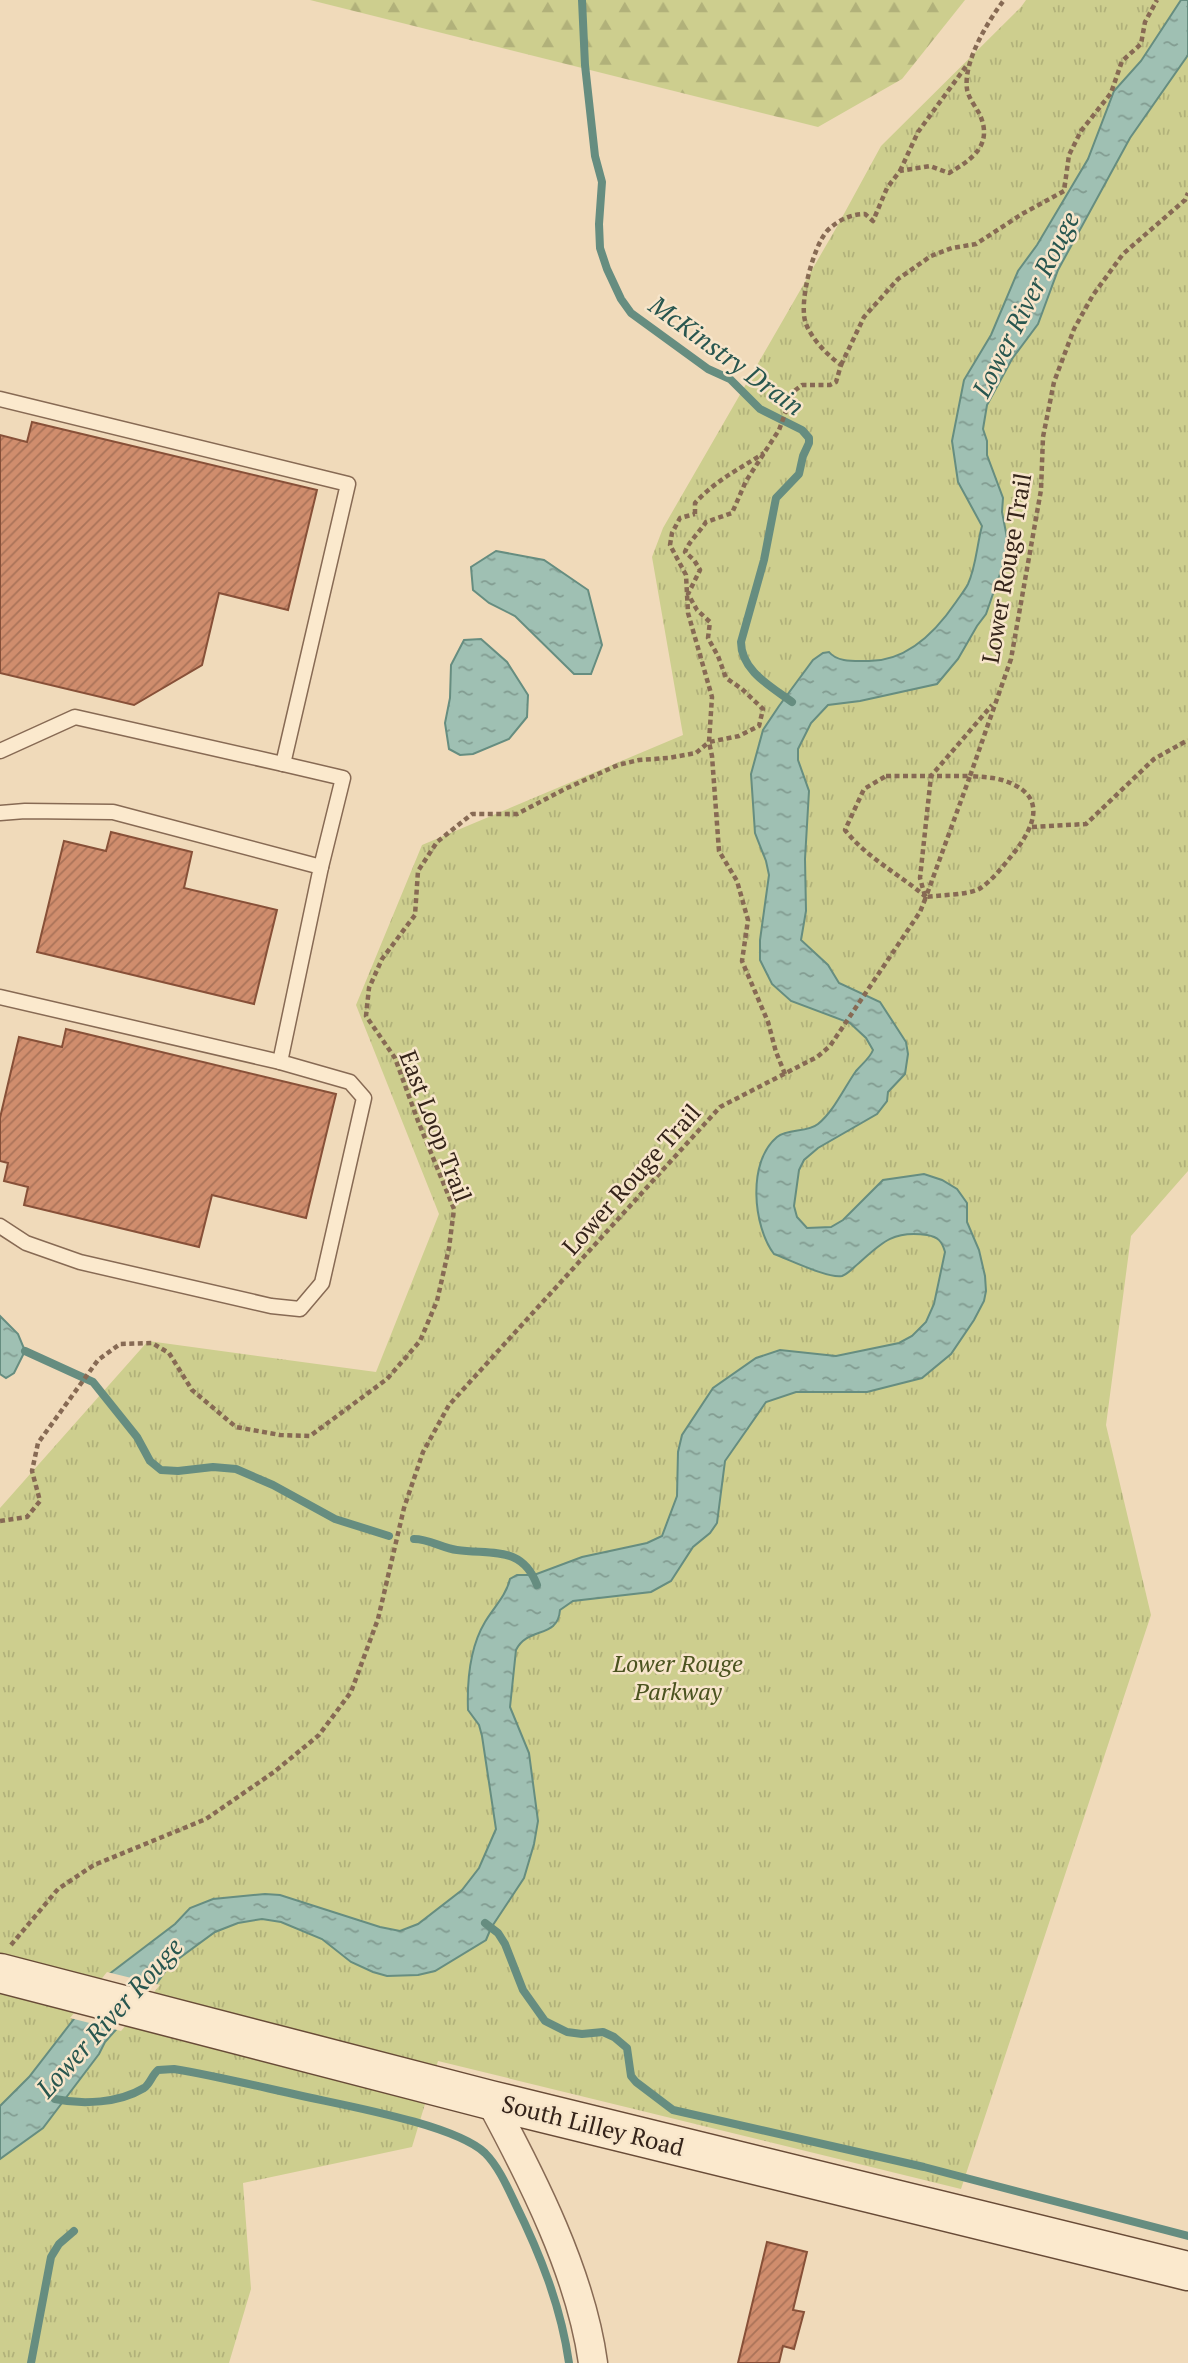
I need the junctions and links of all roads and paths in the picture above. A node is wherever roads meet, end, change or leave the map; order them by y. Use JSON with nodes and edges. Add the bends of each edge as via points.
{"nodes":[{"id":1,"x":1004,"y":0,"type":"edge"},
{"id":2,"x":1157,"y":0,"type":"edge"},
{"id":3,"x":968,"y":64,"type":"junction"},
{"id":4,"x":900,"y":171,"type":"junction"},
{"id":5,"x":1188,"y":192,"type":"edge"},
{"id":6,"x":1187,"y":201,"type":"edge"},
{"id":7,"x":841,"y":365,"type":"junction"},
{"id":8,"x":0,"y":399,"type":"edge"},
{"id":9,"x":765,"y":452,"type":"junction"},
{"id":10,"x":695,"y":514,"type":"junction"},
{"id":11,"x":706,"y":522,"type":"junction"},
{"id":12,"x":688,"y":594,"type":"junction"},
{"id":13,"x":995,"y":703,"type":"junction"},
{"id":14,"x":1188,"y":740,"type":"edge"},
{"id":15,"x":709,"y":742,"type":"junction"},
{"id":16,"x":0,"y":751,"type":"edge"},
{"id":17,"x":283,"y":764,"type":"junction"},
{"id":18,"x":931,"y":776,"type":"junction"},
{"id":19,"x":970,"y":776,"type":"junction"},
{"id":20,"x":0,"y":813,"type":"edge"},
{"id":21,"x":1032,"y":827,"type":"junction"},
{"id":22,"x":321,"y":867,"type":"junction"},
{"id":23,"x":926,"y":897,"type":"junction"},
{"id":24,"x":0,"y":997,"type":"edge"},
{"id":25,"x":280,"y":1062,"type":"junction"},
{"id":26,"x":785,"y":1074,"type":"junction"},
{"id":27,"x":0,"y":1226,"type":"edge"},
{"id":28,"x":0,"y":1521,"type":"edge"},
{"id":29,"x":3,"y":1964,"type":"edge"},
{"id":30,"x":490,"y":2100,"type":"junction"},
{"id":31,"x":1188,"y":2271,"type":"edge"},
{"id":32,"x":593,"y":2363,"type":"edge"}],
"edges":[{"from":1,"to":3,"type":"path"},
{"from":2,"to":7,"type":"path","via":[[1145,22],[1141,44],[1122,61],[1111,93],[1081,131],[1069,155],[1064,191],[976,244],[931,256],[898,279],[864,317]]},
{"from":3,"to":4,"type":"path","via":[[918,132]]},
{"from":3,"to":4,"type":"path","via":[[967,91],[981,117],[984,142],[972,160],[949,173],[930,166]]},
{"from":4,"to":7,"type":"path","via":[[873,221],[865,214],[850,214],[826,232],[803,295],[812,334]]},
{"from":5,"to":6,"type":"path","name":"Lower Rouge Trail"},
{"from":6,"to":13,"type":"path","name":"Lower Rouge Trail","via":[[1123,254],[1074,329],[1054,382],[1020,612],[1011,659]]},
{"from":7,"to":9,"type":"path","via":[[836,382],[803,385],[793,392]]},
{"from":8,"to":17,"type":"lane","via":[[348,484]]},
{"from":9,"to":10,"type":"path","via":[[709,488],[695,503]]},
{"from":9,"to":11,"type":"path","via":[[732,513]]},
{"from":10,"to":11,"type":"path"},
{"from":10,"to":12,"type":"path","via":[[680,519],[671,533],[670,545],[686,575]]},
{"from":11,"to":12,"type":"path","via":[[685,552],[700,570]]},
{"from":12,"to":15,"type":"path","via":[[688,613],[712,697]]},
{"from":12,"to":15,"type":"path","name":"East Loop Trail","via":[[710,622],[708,638],[726,678],[763,709],[759,726]]},
{"from":13,"to":18,"type":"path"},
{"from":13,"to":19,"type":"path","name":"Lower Rouge Trail"},
{"from":14,"to":21,"type":"path","via":[[1154,759],[1086,824]]},
{"from":15,"to":26,"type":"path","via":[[719,851],[737,881],[748,920],[741,961]]},
{"from":15,"to":28,"type":"path","name":"East Loop Trail","via":[[696,753],[618,765],[517,814],[472,814],[437,842],[418,871],[415,915],[378,969],[369,988],[366,1016],[395,1058],[454,1209],[437,1301],[419,1340],[387,1379],[310,1436],[280,1435],[236,1427],[192,1390],[169,1353],[152,1343],[120,1344],[98,1360],[38,1443],[32,1471],[40,1501],[27,1517]]},
{"from":16,"to":17,"type":"lane","via":[[75,717]]},
{"from":17,"to":22,"type":"lane","via":[[343,778]]},
{"from":18,"to":19,"type":"path"},
{"from":18,"to":23,"type":"path","via":[[920,878]]},
{"from":18,"to":23,"type":"path","via":[[886,776],[864,789],[845,830]]},
{"from":19,"to":21,"type":"path","via":[[1000,779],[1027,793],[1035,806]]},
{"from":19,"to":23,"type":"path","name":"Lower Rouge Trail"},
{"from":20,"to":22,"type":"lane","via":[[113,812]]},
{"from":21,"to":23,"type":"path","via":[[978,890]]},
{"from":22,"to":25,"type":"lane"},
{"from":23,"to":26,"type":"path","name":"Lower Rouge Trail","via":[[830,1046]]},
{"from":24,"to":25,"type":"lane"},
{"from":25,"to":27,"type":"lane","via":[[350,1082],[364,1098],[323,1283],[300,1309],[80,1262],[26,1244]]},
{"from":26,"to":29,"type":"path","name":"Lower Rouge Trail","via":[[720,1107],[449,1405],[423,1452],[404,1508],[378,1619],[351,1692],[319,1735],[206,1819],[94,1865],[58,1889],[11,1944]]},
{"from":29,"to":30,"type":"street","name":"South Lilley Road","via":[[65,1989]]},
{"from":30,"to":31,"type":"street","name":"South Lilley Road"},
{"from":30,"to":32,"type":"street","via":[[547,2215],[584,2319]]}]}
